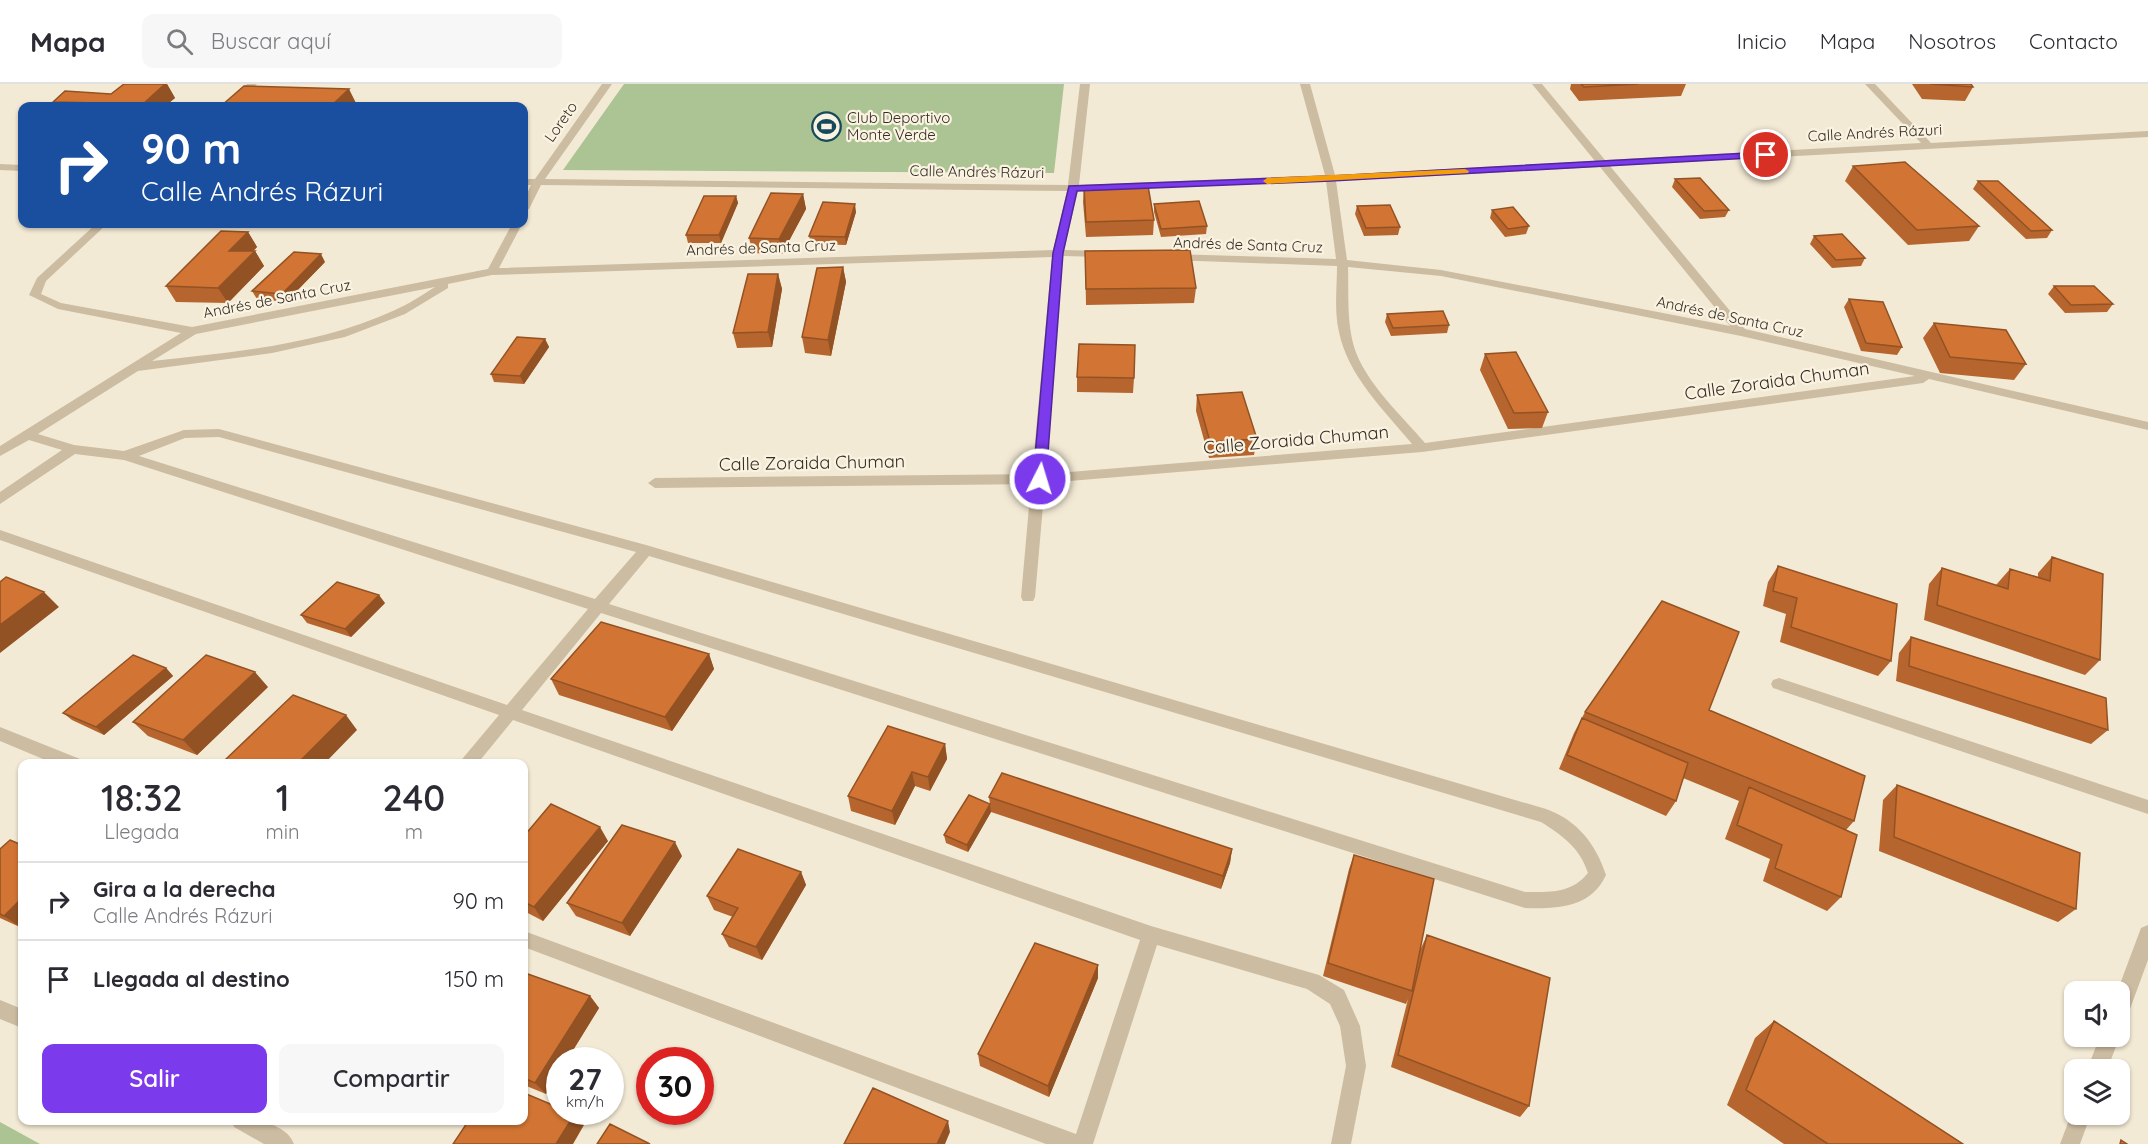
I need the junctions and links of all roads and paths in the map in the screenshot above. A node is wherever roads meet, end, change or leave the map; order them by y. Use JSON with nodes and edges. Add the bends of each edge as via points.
{"nodes":[{"id":1,"x":252,"y":84,"type":"edge"},
{"id":2,"x":607,"y":84,"type":"edge"},
{"id":3,"x":1085,"y":84,"type":"edge"},
{"id":4,"x":1305,"y":84,"type":"edge"},
{"id":5,"x":1537,"y":84,"type":"edge"},
{"id":6,"x":1870,"y":84,"type":"edge"},
{"id":7,"x":232,"y":102,"type":"edge"},
{"id":8,"x":2148,"y":134,"type":"edge"},
{"id":9,"x":1928,"y":145,"type":"junction"},
{"id":10,"x":1604,"y":164,"type":"junction"},
{"id":11,"x":0,"y":167,"type":"edge"},
{"id":12,"x":18,"y":168,"type":"edge"},
{"id":13,"x":1331,"y":178,"type":"junction"},
{"id":14,"x":528,"y":182,"type":"edge"},
{"id":15,"x":537,"y":183,"type":"junction"},
{"id":16,"x":1073,"y":188,"type":"junction"},
{"id":17,"x":528,"y":201,"type":"edge"},
{"id":18,"x":98,"y":228,"type":"edge"},
{"id":19,"x":515,"y":228,"type":"edge"},
{"id":20,"x":1058,"y":253,"type":"junction"},
{"id":21,"x":1118,"y":255,"type":"edge"},
{"id":22,"x":1165,"y":256,"type":"edge"},
{"id":23,"x":1342,"y":263,"type":"junction"},
{"id":24,"x":492,"y":273,"type":"junction"},
{"id":25,"x":454,"y":280,"type":"junction"},
{"id":26,"x":192,"y":331,"type":"junction"},
{"id":27,"x":1741,"y":333,"type":"junction"},
{"id":28,"x":131,"y":368,"type":"junction"},
{"id":29,"x":1935,"y":378,"type":"junction"},
{"id":30,"x":2148,"y":426,"type":"edge"},
{"id":31,"x":27,"y":435,"type":"junction"},
{"id":32,"x":1422,"y":448,"type":"junction"},
{"id":33,"x":73,"y":449,"type":"junction"},
{"id":34,"x":0,"y":452,"type":"edge"},
{"id":35,"x":125,"y":456,"type":"junction"},
{"id":36,"x":1040,"y":479,"type":"junction"},
{"id":37,"x":655,"y":483,"type":"dead end"},
{"id":38,"x":0,"y":499,"type":"edge"},
{"id":39,"x":0,"y":535,"type":"edge"},
{"id":40,"x":646,"y":549,"type":"junction"},
{"id":41,"x":1028,"y":597,"type":"dead end"},
{"id":42,"x":596,"y":607,"type":"junction"},
{"id":43,"x":1779,"y":684,"type":"dead end"},
{"id":44,"x":512,"y":712,"type":"junction"},
{"id":45,"x":0,"y":734,"type":"edge"},
{"id":46,"x":62,"y":759,"type":"edge"},
{"id":47,"x":470,"y":759,"type":"edge"},
{"id":48,"x":2148,"y":807,"type":"edge"},
{"id":49,"x":2148,"y":934,"type":"edge"},
{"id":50,"x":1151,"y":935,"type":"junction"},
{"id":51,"x":528,"y":940,"type":"edge"},
{"id":52,"x":2130,"y":983,"type":"edge"},
{"id":53,"x":0,"y":1009,"type":"edge"},
{"id":54,"x":18,"y":1016,"type":"edge"},
{"id":55,"x":250,"y":1125,"type":"edge"},
{"id":56,"x":2076,"y":1125,"type":"edge"},
{"id":57,"x":284,"y":1144,"type":"edge"},
{"id":58,"x":1074,"y":1144,"type":"edge"},
{"id":59,"x":1083,"y":1144,"type":"edge"},
{"id":60,"x":1341,"y":1144,"type":"edge"},
{"id":61,"x":2070,"y":1144,"type":"edge"}],
"edges":[{"from":1,"to":7,"type":"street"},
{"from":2,"to":15,"type":"street","name":"Loreto"},
{"from":3,"to":16,"type":"street"},
{"from":4,"to":13,"type":"street"},
{"from":5,"to":10,"type":"street"},
{"from":6,"to":9,"type":"street"},
{"from":8,"to":9,"type":"street","name":"Calle Andrés Rázuri"},
{"from":9,"to":10,"type":"street","name":"Calle Andrés Rázuri"},
{"from":10,"to":13,"type":"street","name":"Calle Andrés Rázuri"},
{"from":10,"to":27,"type":"street"},
{"from":11,"to":12,"type":"street"},
{"from":13,"to":16,"type":"street","name":"Calle Andrés Rázuri"},
{"from":13,"to":23,"type":"street"},
{"from":14,"to":15,"type":"street","name":"Calle Andrés Rázuri"},
{"from":15,"to":16,"type":"street","name":"Calle Andrés Rázuri"},
{"from":15,"to":17,"type":"street","name":"Loreto"},
{"from":16,"to":20,"type":"street"},
{"from":18,"to":26,"type":"street","via":[[41,280],[35,295],[58,306]]},
{"from":19,"to":24,"type":"street"},
{"from":20,"to":21,"type":"street","name":"Andrés de Santa Cruz"},
{"from":20,"to":24,"type":"street","name":"Andrés de Santa Cruz"},
{"from":20,"to":36,"type":"street"},
{"from":22,"to":23,"type":"street","name":"Andrés de Santa Cruz"},
{"from":23,"to":27,"type":"street","name":"Andrés de Santa Cruz","via":[[1441,273]]},
{"from":23,"to":32,"type":"street","via":[[1344,328],[1351,355],[1371,387]]},
{"from":24,"to":25,"type":"street","name":"Andrés de Santa Cruz"},
{"from":25,"to":26,"type":"street","name":"Andrés de Santa Cruz"},
{"from":25,"to":28,"type":"street","via":[[401,312],[356,330],[286,345]]},
{"from":26,"to":28,"type":"street"},
{"from":27,"to":29,"type":"street","name":"Andrés de Santa Cruz"},
{"from":28,"to":31,"type":"street"},
{"from":29,"to":30,"type":"street","name":"Andrés de Santa Cruz"},
{"from":29,"to":32,"type":"street","name":"Calle Zoraida Chuman"},
{"from":31,"to":33,"type":"street"},
{"from":31,"to":34,"type":"street"},
{"from":32,"to":36,"type":"street","name":"Calle Zoraida Chuman"},
{"from":33,"to":35,"type":"street"},
{"from":33,"to":38,"type":"street"},
{"from":35,"to":40,"type":"street","via":[[184,434],[219,433]]},
{"from":35,"to":42,"type":"street"},
{"from":36,"to":37,"type":"street","name":"Calle Zoraida Chuman"},
{"from":36,"to":41,"type":"street"},
{"from":39,"to":44,"type":"street"},
{"from":40,"to":42,"type":"street"},
{"from":40,"to":42,"type":"street","via":[[1546,816],[1576,834],[1592,855],[1597,875],[1587,890],[1562,900],[1526,900]]},
{"from":42,"to":44,"type":"street"},
{"from":43,"to":48,"type":"street"},
{"from":44,"to":47,"type":"street"},
{"from":44,"to":50,"type":"street"},
{"from":45,"to":46,"type":"street"},
{"from":49,"to":52,"type":"street"},
{"from":50,"to":59,"type":"street"},
{"from":50,"to":60,"type":"street","via":[[1312,981],[1337,997],[1350,1026],[1356,1066]]},
{"from":51,"to":58,"type":"street"},
{"from":53,"to":54,"type":"street"},
{"from":55,"to":57,"type":"street"},
{"from":56,"to":61,"type":"street"}]}
